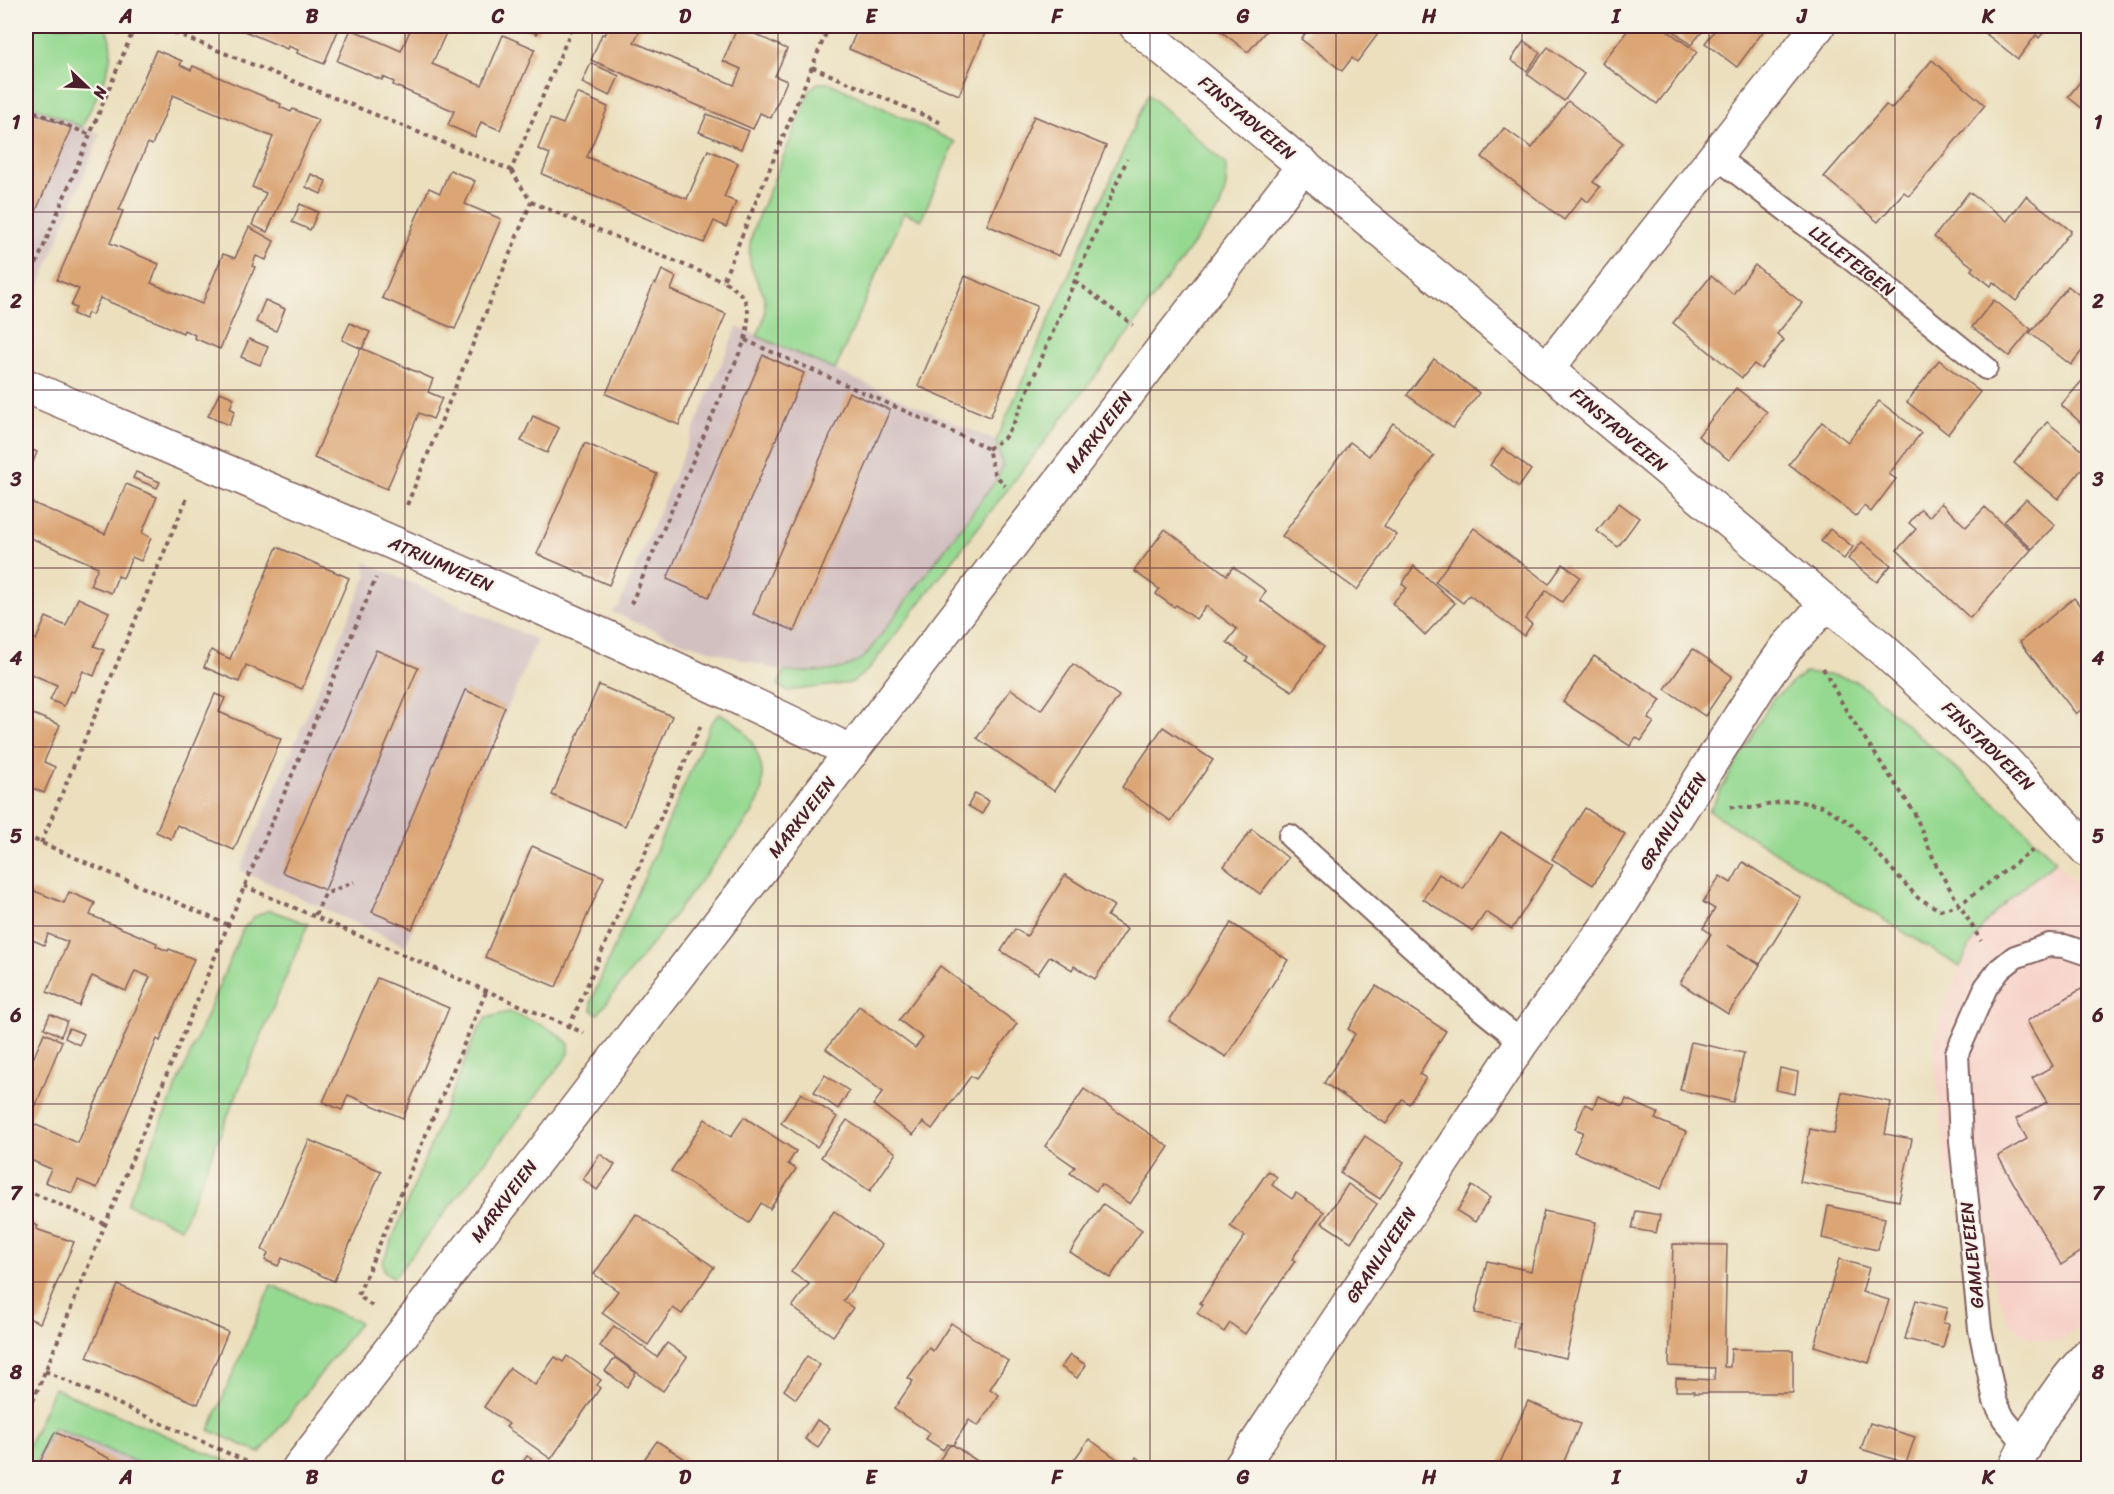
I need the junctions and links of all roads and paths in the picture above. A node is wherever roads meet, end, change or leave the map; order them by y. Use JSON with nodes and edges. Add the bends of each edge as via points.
{"nodes":[{"id":1,"x":135,"y":26,"type":"edge"},
{"id":2,"x":158,"y":26,"type":"edge"},
{"id":3,"x":573,"y":26,"type":"edge"},
{"id":4,"x":829,"y":26,"type":"edge"},
{"id":5,"x":1136,"y":26,"type":"edge"},
{"id":6,"x":1818,"y":26,"type":"edge"},
{"id":7,"x":812,"y":67,"type":"junction"},
{"id":8,"x":26,"y":108,"type":"edge"},
{"id":9,"x":944,"y":124,"type":"dead end"},
{"id":10,"x":90,"y":135,"type":"junction"},
{"id":11,"x":1716,"y":156,"type":"junction"},
{"id":12,"x":1127,"y":159,"type":"dead end"},
{"id":13,"x":1304,"y":165,"type":"junction"},
{"id":14,"x":511,"y":170,"type":"junction"},
{"id":15,"x":531,"y":202,"type":"junction"},
{"id":16,"x":723,"y":281,"type":"junction"},
{"id":17,"x":1074,"y":281,"type":"junction"},
{"id":18,"x":26,"y":289,"type":"edge"},
{"id":19,"x":1141,"y":330,"type":"dead end"},
{"id":20,"x":745,"y":340,"type":"junction"},
{"id":21,"x":1986,"y":368,"type":"dead end"},
{"id":22,"x":1547,"y":369,"type":"junction"},
{"id":23,"x":26,"y":387,"type":"edge"},
{"id":24,"x":988,"y":449,"type":"junction"},
{"id":25,"x":202,"y":461,"type":"junction"},
{"id":26,"x":1010,"y":490,"type":"dead end"},
{"id":27,"x":392,"y":542,"type":"junction"},
{"id":28,"x":1827,"y":603,"type":"junction"},
{"id":29,"x":615,"y":641,"type":"junction"},
{"id":30,"x":1823,"y":666,"type":"dead end"},
{"id":31,"x":717,"y":687,"type":"junction"},
{"id":32,"x":852,"y":752,"type":"junction"},
{"id":33,"x":1691,"y":793,"type":"junction"},
{"id":34,"x":26,"y":836,"type":"edge"},
{"id":35,"x":1290,"y":836,"type":"dead end"},
{"id":36,"x":41,"y":843,"type":"junction"},
{"id":37,"x":2037,"y":846,"type":"dead end"},
{"id":38,"x":2088,"y":850,"type":"edge"},
{"id":39,"x":354,"y":882,"type":"dead end"},
{"id":40,"x":244,"y":886,"type":"junction"},
{"id":41,"x":1959,"y":905,"type":"junction"},
{"id":42,"x":315,"y":915,"type":"junction"},
{"id":43,"x":228,"y":925,"type":"junction"},
{"id":44,"x":2088,"y":954,"type":"edge"},
{"id":45,"x":2000,"y":969,"type":"junction"},
{"id":46,"x":486,"y":992,"type":"junction"},
{"id":47,"x":570,"y":1027,"type":"junction"},
{"id":48,"x":1522,"y":1042,"type":"junction"},
{"id":49,"x":615,"y":1057,"type":"junction"},
{"id":50,"x":26,"y":1190,"type":"edge"},
{"id":51,"x":107,"y":1225,"type":"junction"},
{"id":52,"x":405,"y":1331,"type":"junction"},
{"id":53,"x":2088,"y":1355,"type":"edge"},
{"id":54,"x":45,"y":1371,"type":"junction"},
{"id":55,"x":26,"y":1418,"type":"edge"},
{"id":56,"x":2020,"y":1456,"type":"edge"},
{"id":57,"x":262,"y":1468,"type":"edge"},
{"id":58,"x":299,"y":1468,"type":"edge"},
{"id":59,"x":1240,"y":1468,"type":"edge"}],
"edges":[{"from":1,"to":10,"type":"path"},
{"from":2,"to":14,"type":"path"},
{"from":3,"to":14,"type":"path"},
{"from":4,"to":7,"type":"path"},
{"from":5,"to":13,"type":"street","name":"FINSTADVEIEN"},
{"from":6,"to":11,"type":"street"},
{"from":7,"to":9,"type":"path"},
{"from":7,"to":16,"type":"path"},
{"from":8,"to":10,"type":"path"},
{"from":10,"to":18,"type":"path"},
{"from":11,"to":21,"type":"lane","name":"LILLETEIGEN"},
{"from":11,"to":22,"type":"street"},
{"from":12,"to":17,"type":"path"},
{"from":13,"to":22,"type":"street","name":"FINSTADVEIEN"},
{"from":13,"to":32,"type":"street","name":"MARKVEIEN"},
{"from":14,"to":15,"type":"path"},
{"from":15,"to":16,"type":"path"},
{"from":15,"to":27,"type":"path"},
{"from":16,"to":20,"type":"path","via":[[737,289],[747,303],[750,319]]},
{"from":17,"to":19,"type":"path"},
{"from":17,"to":24,"type":"path","via":[[1013,424],[1004,438]]},
{"from":20,"to":24,"type":"path"},
{"from":20,"to":29,"type":"path"},
{"from":22,"to":28,"type":"street","name":"FINSTADVEIEN"},
{"from":23,"to":25,"type":"street","name":"ATRIUMVEIEN"},
{"from":24,"to":26,"type":"path","via":[[994,472]]},
{"from":25,"to":27,"type":"street","name":"ATRIUMVEIEN"},
{"from":25,"to":36,"type":"path"},
{"from":27,"to":29,"type":"street","name":"ATRIUMVEIEN"},
{"from":27,"to":40,"type":"path"},
{"from":28,"to":33,"type":"street","name":"GRANLIVEIEN","via":[[1777,661]]},
{"from":28,"to":38,"type":"street","name":"FINSTADVEIEN","via":[[1957,714]]},
{"from":29,"to":31,"type":"street","name":"ATRIUMVEIEN"},
{"from":30,"to":41,"type":"path","via":[[1847,712],[1914,812],[1937,867]]},
{"from":31,"to":32,"type":"street","name":"ATRIUMVEIEN"},
{"from":31,"to":47,"type":"path"},
{"from":32,"to":49,"type":"street","name":"MARKVEIEN"},
{"from":33,"to":41,"type":"path","via":[[1729,807],[1753,808],[1791,800],[1822,806],[1849,822],[1918,898],[1940,910]]},
{"from":33,"to":48,"type":"street","name":"GRANLIVEIEN","via":[[1607,926]]},
{"from":34,"to":36,"type":"path"},
{"from":35,"to":48,"type":"lane"},
{"from":36,"to":43,"type":"path"},
{"from":37,"to":41,"type":"path"},
{"from":39,"to":42,"type":"path","via":[[326,894]]},
{"from":40,"to":42,"type":"path"},
{"from":40,"to":43,"type":"path"},
{"from":41,"to":45,"type":"path"},
{"from":42,"to":46,"type":"path"},
{"from":43,"to":51,"type":"path"},
{"from":44,"to":45,"type":"lane","via":[[2049,945],[2015,957]]},
{"from":45,"to":56,"type":"lane","name":"GAMLEVEIEN","via":[[1986,987],[1957,1053],[1960,1141],[1980,1329],[1995,1401]]},
{"from":46,"to":47,"type":"path"},
{"from":46,"to":52,"type":"path","via":[[358,1295]]},
{"from":47,"to":49,"type":"path","via":[[590,1036]]},
{"from":48,"to":59,"type":"street","name":"GRANLIVEIEN"},
{"from":49,"to":52,"type":"street","name":"MARKVEIEN"},
{"from":50,"to":51,"type":"path"},
{"from":51,"to":54,"type":"path"},
{"from":52,"to":58,"type":"street","name":"MARKVEIEN"},
{"from":53,"to":56,"type":"street","name":"GAMLEVEIEN","via":[[2052,1400]]},
{"from":54,"to":55,"type":"path"},
{"from":54,"to":57,"type":"path"}]}
